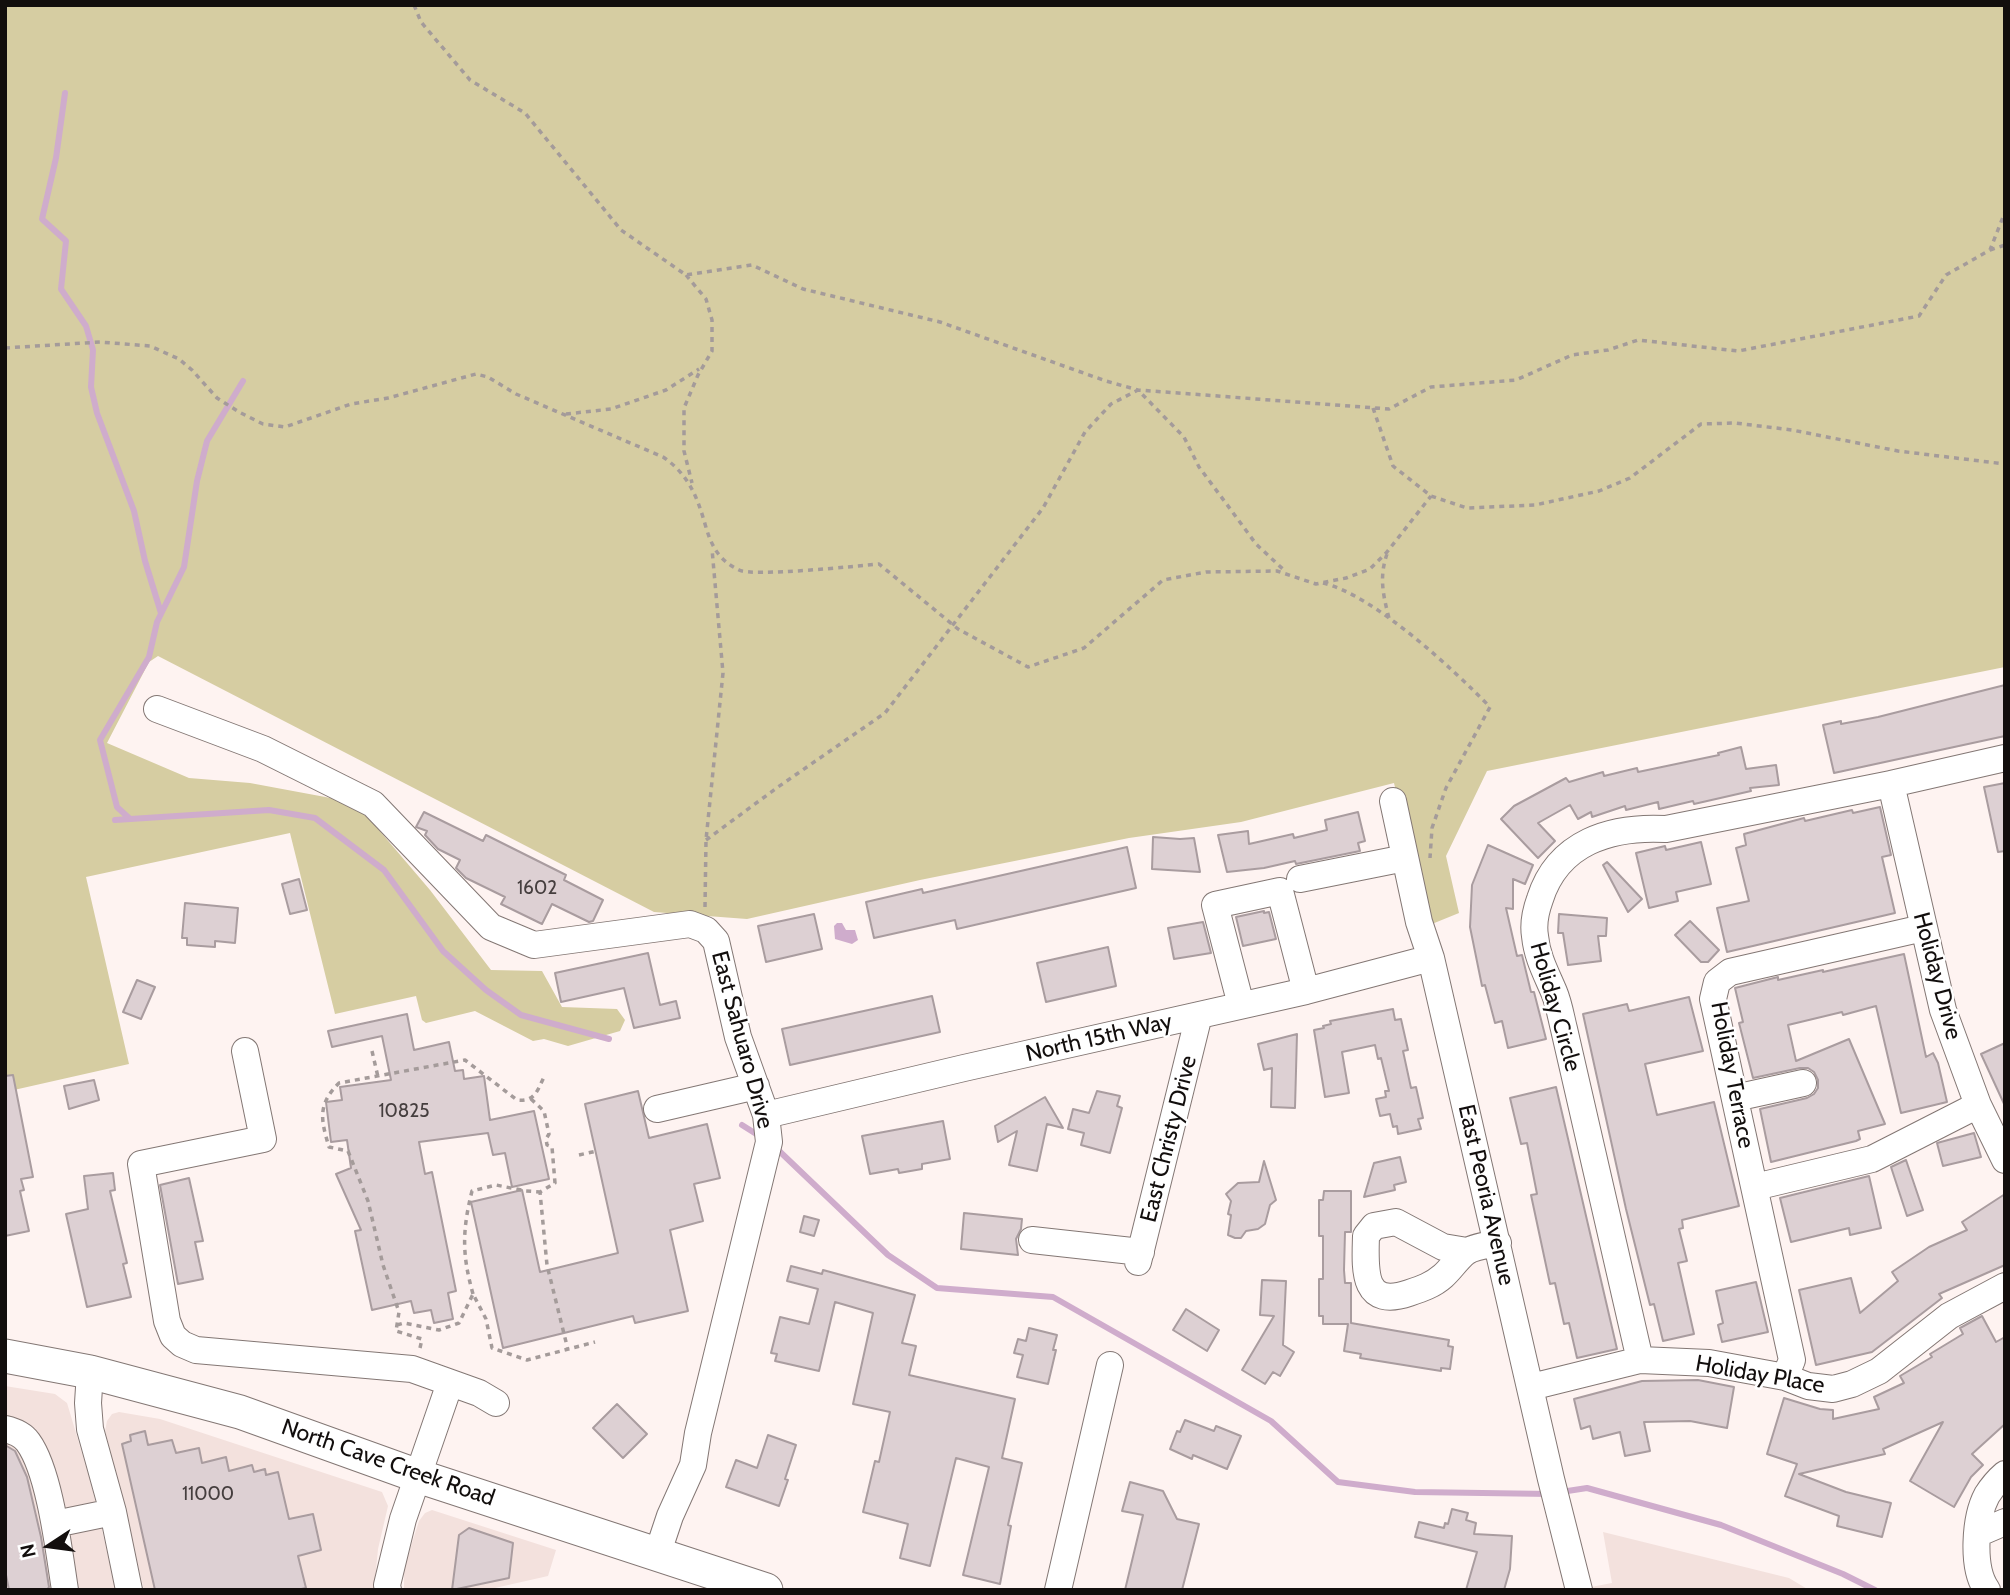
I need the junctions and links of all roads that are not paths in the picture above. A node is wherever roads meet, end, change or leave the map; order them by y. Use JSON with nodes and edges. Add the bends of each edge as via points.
{"nodes":[{"id":1,"x":157,"y":709,"type":"dead end"},
{"id":2,"x":2005,"y":758,"type":"edge"},
{"id":3,"x":1891,"y":784,"type":"junction"},
{"id":4,"x":1393,"y":801,"type":"dead end"},
{"id":5,"x":1405,"y":858,"type":"junction"},
{"id":6,"x":1300,"y":880,"type":"dead end"},
{"id":7,"x":1923,"y":928,"type":"junction"},
{"id":8,"x":1431,"y":958,"type":"junction"},
{"id":9,"x":1306,"y":991,"type":"junction"},
{"id":10,"x":1241,"y":1005,"type":"junction"},
{"id":11,"x":1199,"y":1015,"type":"junction"},
{"id":12,"x":245,"y":1051,"type":"dead end"},
{"id":13,"x":1803,"y":1083,"type":"dead end"},
{"id":14,"x":756,"y":1086,"type":"junction"},
{"id":15,"x":1735,"y":1098,"type":"junction"},
{"id":16,"x":1978,"y":1105,"type":"junction"},
{"id":17,"x":657,"y":1110,"type":"dead end"},
{"id":18,"x":766,"y":1115,"type":"junction"},
{"id":19,"x":2005,"y":1160,"type":"edge"},
{"id":20,"x":1755,"y":1187,"type":"junction"},
{"id":21,"x":1032,"y":1240,"type":"dead end"},
{"id":22,"x":1497,"y":1243,"type":"junction"},
{"id":23,"x":1467,"y":1251,"type":"dead end"},
{"id":24,"x":2005,"y":1286,"type":"edge"},
{"id":25,"x":5,"y":1356,"type":"edge"},
{"id":26,"x":1640,"y":1360,"type":"junction"},
{"id":27,"x":1110,"y":1366,"type":"dead end"},
{"id":28,"x":90,"y":1372,"type":"junction"},
{"id":29,"x":1785,"y":1377,"type":"junction"},
{"id":30,"x":450,"y":1383,"type":"junction"},
{"id":31,"x":1531,"y":1387,"type":"junction"},
{"id":32,"x":496,"y":1403,"type":"dead end"},
{"id":33,"x":5,"y":1429,"type":"edge"},
{"id":34,"x":2005,"y":1474,"type":"edge"},
{"id":35,"x":418,"y":1476,"type":"junction"},
{"id":36,"x":113,"y":1512,"type":"junction"},
{"id":37,"x":2005,"y":1522,"type":"edge"},
{"id":38,"x":55,"y":1524,"type":"junction"},
{"id":39,"x":1977,"y":1534,"type":"junction"},
{"id":40,"x":657,"y":1555,"type":"junction"},
{"id":41,"x":65,"y":1590,"type":"edge"},
{"id":42,"x":129,"y":1590,"type":"edge"},
{"id":43,"x":388,"y":1590,"type":"edge"},
{"id":44,"x":766,"y":1590,"type":"edge"},
{"id":45,"x":1058,"y":1590,"type":"edge"},
{"id":46,"x":1579,"y":1590,"type":"edge"},
{"id":47,"x":1987,"y":1590,"type":"edge"}],
"edges":[{"from":1,"to":14,"type":"street","name":"East Sahuaro Drive","via":[[263,749],[373,804],[491,927],[534,945],[690,924],[706,930],[716,941],[738,1037]]},
{"from":2,"to":3,"type":"street","name":"Holiday Circle"},
{"from":3,"to":7,"type":"street","name":"Holiday Drive"},
{"from":3,"to":26,"type":"street","name":"Holiday Circle","via":[[1666,829],[1607,834],[1571,852],[1545,884],[1534,933],[1539,961],[1564,1029]]},
{"from":4,"to":5,"type":"street","name":"East Peoria Avenue"},
{"from":5,"to":6,"type":"street"},
{"from":5,"to":8,"type":"street","name":"East Peoria Avenue"},
{"from":7,"to":15,"type":"street","name":"Holiday Terrace","via":[[1730,972],[1717,982],[1713,999]]},
{"from":7,"to":16,"type":"street","name":"Holiday Drive","via":[[1943,1010]]},
{"from":8,"to":9,"type":"street","name":"North 15th Way"},
{"from":8,"to":22,"type":"street","name":"East Peoria Avenue"},
{"from":9,"to":10,"type":"street","name":"North 15th Way"},
{"from":9,"to":10,"type":"street","via":[[1280,891],[1215,905]]},
{"from":10,"to":11,"type":"street","name":"North 15th Way"},
{"from":11,"to":18,"type":"street","name":"North 15th Way"},
{"from":11,"to":21,"type":"street","name":"East Christy Drive","via":[[1140,1257]]},
{"from":12,"to":30,"type":"street","via":[[263,1139],[141,1164],[173,1336],[196,1350],[412,1369]]},
{"from":13,"to":15,"type":"street"},
{"from":14,"to":17,"type":"street"},
{"from":14,"to":18,"type":"street","name":"East Sahuaro Drive"},
{"from":15,"to":20,"type":"street","name":"Holiday Terrace"},
{"from":16,"to":19,"type":"street","name":"Holiday Drive"},
{"from":16,"to":20,"type":"street","via":[[1872,1159]]},
{"from":18,"to":40,"type":"street","name":"East Sahuaro Drive","via":[[769,1142],[693,1465]]},
{"from":20,"to":29,"type":"street","name":"Holiday Terrace","via":[[1792,1360]]},
{"from":22,"to":23,"type":"street"},
{"from":22,"to":31,"type":"street","name":"East Peoria Avenue"},
{"from":24,"to":29,"type":"street","name":"Holiday Place","via":[[1949,1316],[1879,1371],[1852,1384],[1833,1389]]},
{"from":25,"to":28,"type":"main road","name":"North Cave Creek Road"},
{"from":26,"to":29,"type":"street","name":"Holiday Place","via":[[1709,1363]]},
{"from":26,"to":31,"type":"street","name":"Holiday Place"},
{"from":27,"to":45,"type":"street"},
{"from":28,"to":35,"type":"main road","name":"North Cave Creek Road","via":[[240,1412]]},
{"from":28,"to":36,"type":"street","via":[[90,1429]]},
{"from":30,"to":32,"type":"street"},
{"from":30,"to":35,"type":"street"},
{"from":31,"to":46,"type":"street","name":"East Peoria Avenue"},
{"from":33,"to":38,"type":"street","via":[[27,1440],[36,1455]]},
{"from":34,"to":39,"type":"street","via":[[1988,1494]]},
{"from":35,"to":40,"type":"main road","name":"North Cave Creek Road"},
{"from":35,"to":43,"type":"street","via":[[403,1519]]},
{"from":36,"to":38,"type":"street"},
{"from":36,"to":42,"type":"street"},
{"from":37,"to":39,"type":"street"},
{"from":38,"to":41,"type":"street"},
{"from":39,"to":47,"type":"street","via":[[1980,1580]]},
{"from":40,"to":44,"type":"main road","name":"North Cave Creek Road"}]}
